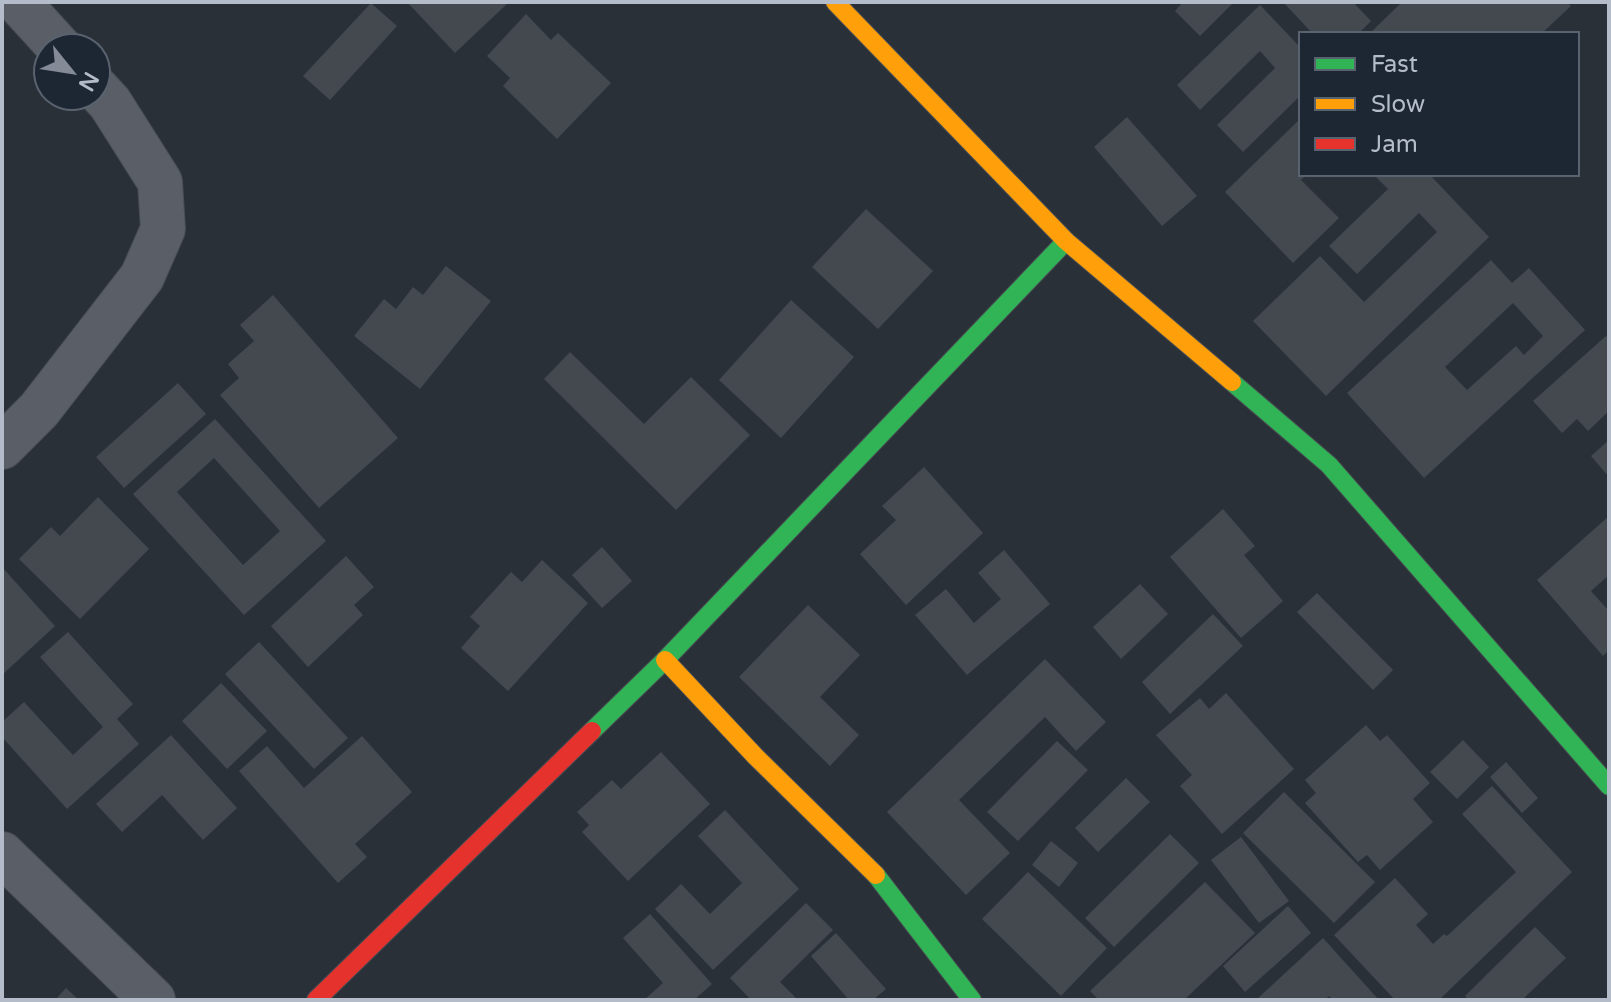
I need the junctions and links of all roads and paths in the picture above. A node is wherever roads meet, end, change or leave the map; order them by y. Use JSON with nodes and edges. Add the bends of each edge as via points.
{"nodes":[{"id":1,"x":18,"y":2,"type":"edge"},
{"id":2,"x":835,"y":2,"type":"edge"},
{"id":3,"x":45,"y":32,"type":"edge"},
{"id":4,"x":112,"y":106,"type":"edge"},
{"id":5,"x":1066,"y":241,"type":"junction"},
{"id":6,"x":2,"y":447,"type":"edge"},
{"id":7,"x":665,"y":660,"type":"junction"},
{"id":8,"x":1609,"y":786,"type":"edge"},
{"id":9,"x":2,"y":854,"type":"edge"},
{"id":10,"x":153,"y":1000,"type":"edge"},
{"id":11,"x":316,"y":1000,"type":"edge"},
{"id":12,"x":972,"y":1000,"type":"edge"}],
"edges":[{"from":1,"to":3,"type":"street"},
{"from":2,"to":5,"type":"street"},
{"from":4,"to":6,"type":"street","via":[[160,182],[163,229],[142,277],[39,410]]},
{"from":5,"to":7,"type":"street"},
{"from":5,"to":8,"type":"street","via":[[1329,465]]},
{"from":7,"to":11,"type":"street"},
{"from":7,"to":12,"type":"street","via":[[868,865]]},
{"from":9,"to":10,"type":"street"}]}
